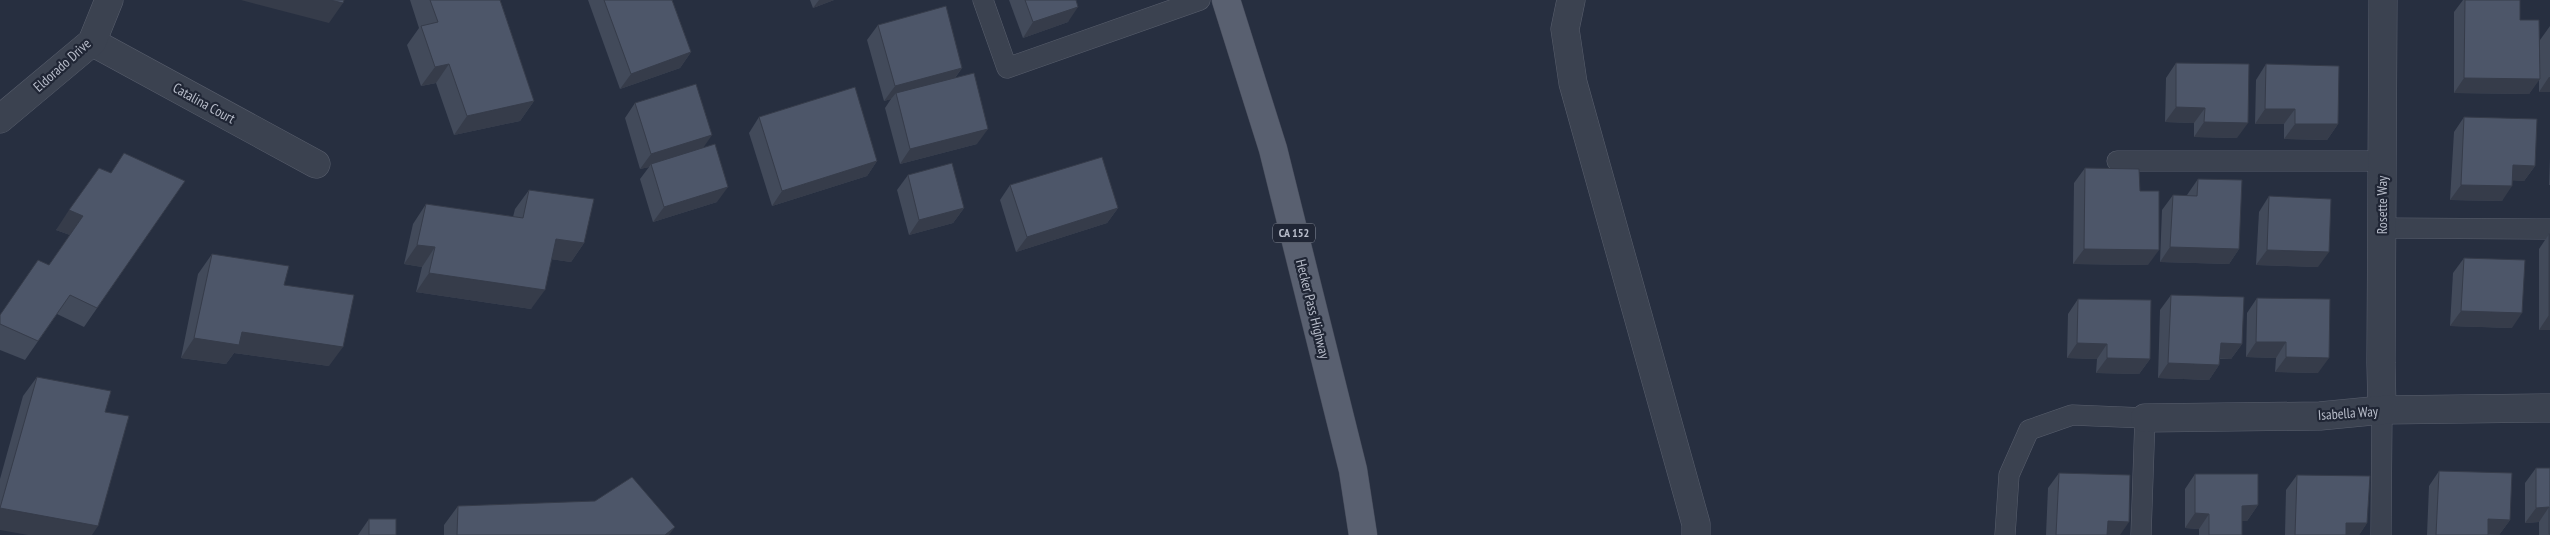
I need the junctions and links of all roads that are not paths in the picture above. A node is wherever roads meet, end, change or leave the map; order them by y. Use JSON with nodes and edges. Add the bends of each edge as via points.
{"nodes":[{"id":1,"x":109,"y":0,"type":"edge"},
{"id":2,"x":983,"y":0,"type":"edge"},
{"id":3,"x":1200,"y":0,"type":"edge"},
{"id":4,"x":1226,"y":0,"type":"edge"},
{"id":5,"x":1571,"y":0,"type":"edge"},
{"id":6,"x":2383,"y":0,"type":"edge"},
{"id":7,"x":92,"y":42,"type":"junction"},
{"id":8,"x":0,"y":120,"type":"edge"},
{"id":9,"x":2117,"y":161,"type":"dead end"},
{"id":10,"x":2382,"y":161,"type":"junction"},
{"id":11,"x":316,"y":164,"type":"dead end"},
{"id":12,"x":2382,"y":228,"type":"junction"},
{"id":13,"x":2550,"y":229,"type":"edge"},
{"id":14,"x":2550,"y":408,"type":"edge"},
{"id":15,"x":2382,"y":410,"type":"junction"},
{"id":16,"x":2145,"y":418,"type":"junction"},
{"id":17,"x":1362,"y":535,"type":"edge"},
{"id":18,"x":1696,"y":535,"type":"edge"},
{"id":19,"x":2005,"y":535,"type":"edge"},
{"id":20,"x":2141,"y":535,"type":"edge"},
{"id":21,"x":2381,"y":535,"type":"edge"}],
"edges":[{"from":1,"to":7,"type":"street","name":"Eldorado Drive"},
{"from":2,"to":3,"type":"lane","via":[[1007,68]]},
{"from":4,"to":17,"type":"main road","name":"Hecker Pass Highway","number":"CA 152","via":[[1273,150],[1353,470]]},
{"from":5,"to":18,"type":"street","via":[[1565,29],[1573,83],[1643,328],[1696,524]]},
{"from":6,"to":10,"type":"street","name":"Rosette Way"},
{"from":7,"to":8,"type":"street","name":"Eldorado Drive"},
{"from":7,"to":11,"type":"street","name":"Catalina Court"},
{"from":9,"to":10,"type":"lane"},
{"from":10,"to":12,"type":"street","name":"Rosette Way"},
{"from":12,"to":13,"type":"lane"},
{"from":12,"to":15,"type":"street","name":"Rosette Way"},
{"from":14,"to":15,"type":"street","name":"Isabella Way"},
{"from":15,"to":16,"type":"street","name":"Isabella Way","via":[[2320,416]]},
{"from":15,"to":21,"type":"lane"},
{"from":16,"to":19,"type":"lane","via":[[2072,415],[2029,430],[2009,476]]},
{"from":16,"to":20,"type":"lane"}]}
